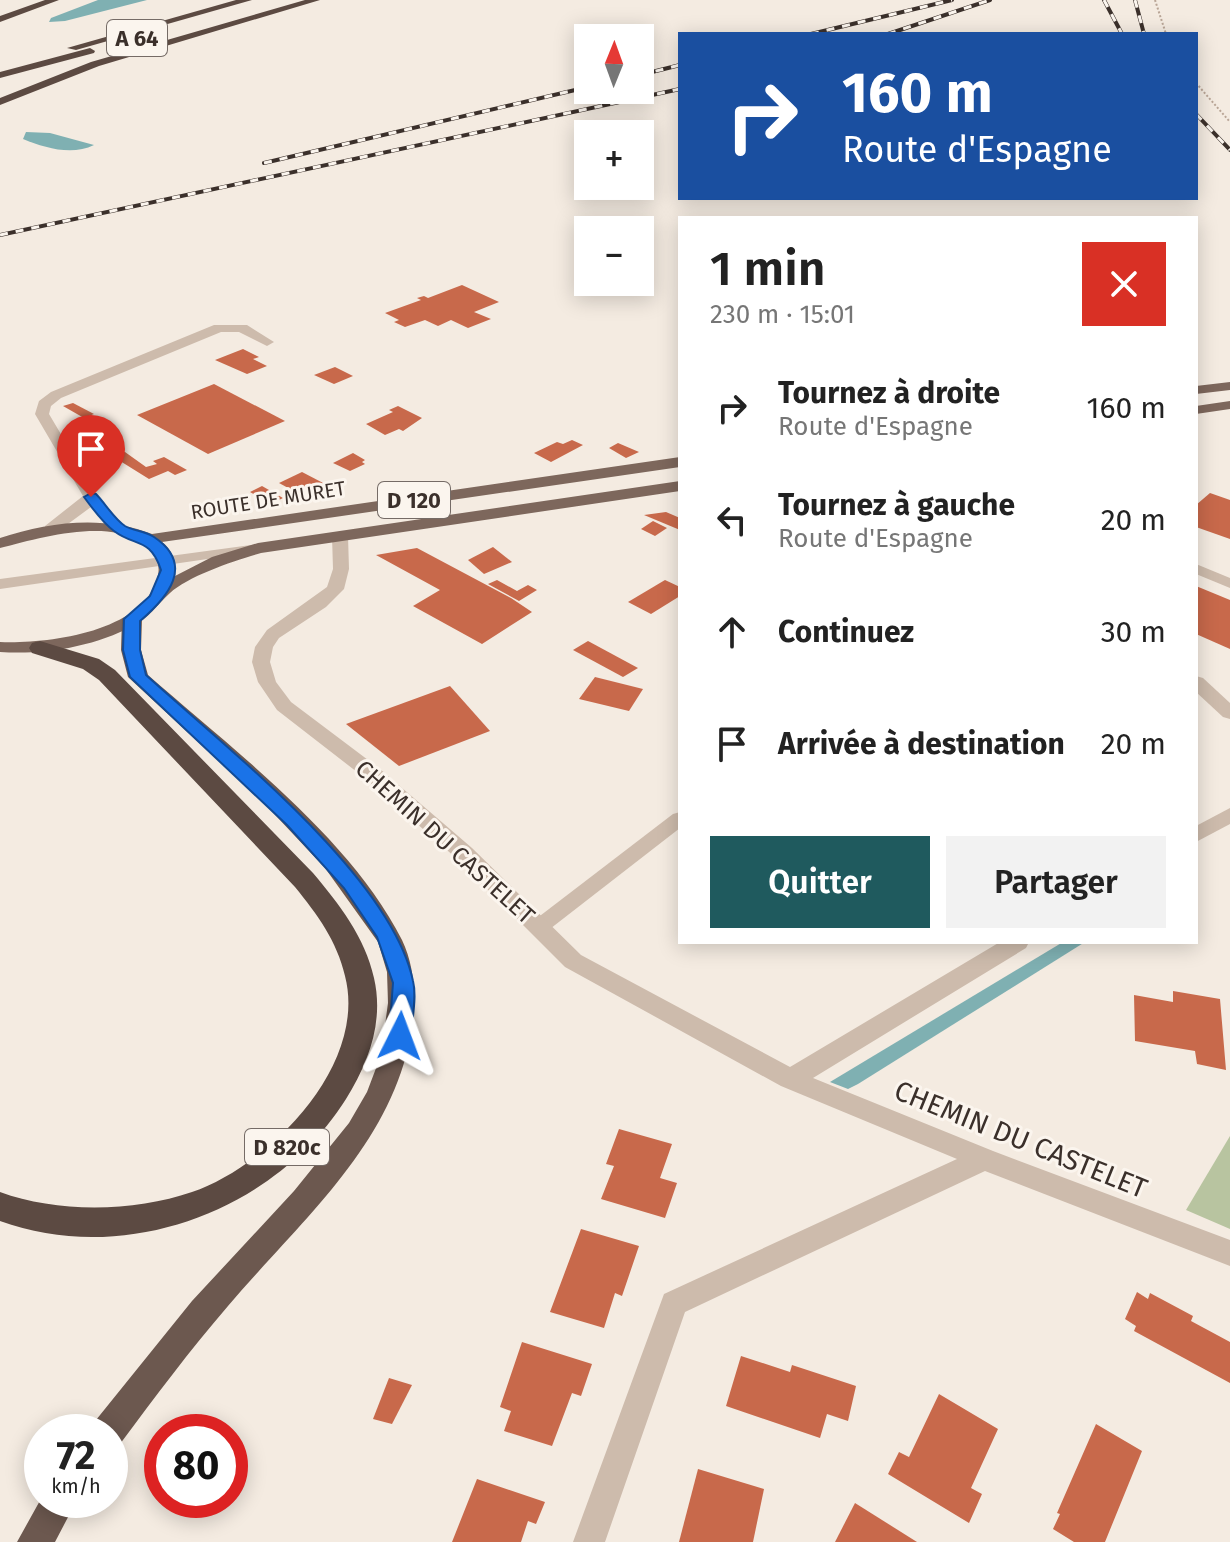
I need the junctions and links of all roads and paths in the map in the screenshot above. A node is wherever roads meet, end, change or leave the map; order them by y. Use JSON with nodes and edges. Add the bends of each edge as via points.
{"nodes":[{"id":1,"x":54,"y":0,"type":"edge"},
{"id":2,"x":247,"y":0,"type":"edge"},
{"id":3,"x":275,"y":0,"type":"edge"},
{"id":4,"x":315,"y":0,"type":"edge"},
{"id":5,"x":1155,"y":0,"type":"edge"},
{"id":6,"x":0,"y":19,"type":"edge"},
{"id":7,"x":1165,"y":32,"type":"edge"},
{"id":8,"x":0,"y":67,"type":"edge"},
{"id":9,"x":0,"y":75,"type":"edge"},
{"id":10,"x":1198,"y":85,"type":"edge"},
{"id":11,"x":0,"y":102,"type":"edge"},
{"id":12,"x":1230,"y":122,"type":"edge"},
{"id":13,"x":267,"y":342,"type":"dead end"},
{"id":14,"x":1230,"y":386,"type":"edge"},
{"id":15,"x":1198,"y":390,"type":"edge"},
{"id":16,"x":1230,"y":405,"type":"edge"},
{"id":17,"x":1198,"y":410,"type":"edge"},
{"id":18,"x":678,"y":462,"type":"edge"},
{"id":19,"x":678,"y":486,"type":"edge"},
{"id":20,"x":91,"y":497,"type":"junction"},
{"id":21,"x":51,"y":529,"type":"junction"},
{"id":22,"x":119,"y":529,"type":"junction"},
{"id":23,"x":340,"y":536,"type":"junction"},
{"id":24,"x":148,"y":539,"type":"junction"},
{"id":25,"x":0,"y":543,"type":"edge"},
{"id":26,"x":258,"y":548,"type":"junction"},
{"id":27,"x":165,"y":561,"type":"junction"},
{"id":28,"x":1198,"y":570,"type":"edge"},
{"id":29,"x":1230,"y":583,"type":"edge"},
{"id":30,"x":0,"y":584,"type":"edge"},
{"id":31,"x":163,"y":589,"type":"junction"},
{"id":32,"x":132,"y":619,"type":"junction"},
{"id":33,"x":0,"y":647,"type":"edge"},
{"id":34,"x":40,"y":648,"type":"junction"},
{"id":35,"x":1198,"y":684,"type":"edge"},
{"id":36,"x":1230,"y":713,"type":"edge"},
{"id":37,"x":1230,"y":815,"type":"edge"},
{"id":38,"x":678,"y":820,"type":"edge"},
{"id":39,"x":1198,"y":834,"type":"edge"},
{"id":40,"x":539,"y":927,"type":"junction"},
{"id":41,"x":1015,"y":944,"type":"edge"},
{"id":42,"x":790,"y":1079,"type":"junction"},
{"id":43,"x":984,"y":1159,"type":"junction"},
{"id":44,"x":0,"y":1206,"type":"edge"},
{"id":45,"x":1230,"y":1253,"type":"edge"},
{"id":46,"x":122,"y":1414,"type":"edge"},
{"id":47,"x":49,"y":1518,"type":"edge"},
{"id":48,"x":35,"y":1542,"type":"edge"},
{"id":49,"x":589,"y":1542,"type":"edge"}],
"edges":[{"from":1,"to":6,"type":"highway"},
{"from":2,"to":8,"type":"highway","number":"A 64"},
{"from":3,"to":9,"type":"highway","number":"A 64"},
{"from":4,"to":11,"type":"highway","via":[[95,64]]},
{"from":5,"to":7,"type":"path"},
{"from":10,"to":12,"type":"path"},
{"from":13,"to":20,"type":"street","via":[[242,328],[219,328],[44,404],[42,414]]},
{"from":14,"to":15,"type":"main road"},
{"from":16,"to":17,"type":"main road"},
{"from":18,"to":24,"type":"main road","name":"ROUTE DE MURET","number":"D 120"},
{"from":19,"to":23,"type":"main road","name":"ROUTE DE MURET","number":"D 120"},
{"from":20,"to":21,"type":"street"},
{"from":20,"to":22,"type":"street"},
{"from":21,"to":22,"type":"main road"},
{"from":21,"to":25,"type":"main road"},
{"from":22,"to":24,"type":"main road"},
{"from":23,"to":26,"type":"main road","name":"ROUTE DE MURET","number":"D 120"},
{"from":23,"to":40,"type":"street","name":"CHEMIN DU CASTELET","via":[[341,569],[335,589],[273,634],[261,662],[267,682],[284,706],[464,853]]},
{"from":24,"to":27,"type":"main road"},
{"from":26,"to":27,"type":"lane"},
{"from":26,"to":31,"type":"main road","name":"ROUTE DE MURET","number":"D 120"},
{"from":27,"to":30,"type":"lane"},
{"from":27,"to":31,"type":"main road"},
{"from":28,"to":29,"type":"lane"},
{"from":31,"to":32,"type":"main road","name":"ROUTE DE MURET"},
{"from":32,"to":34,"type":"main road","name":"ROUTE DE MURET","via":[[95,636]]},
{"from":32,"to":46,"type":"highway","via":[[131,650],[138,677],[294,821],[351,883],[387,935],[403,983],[400,1036],[385,1088],[343,1155],[215,1297]]},
{"from":33,"to":34,"type":"main road","name":"ROUTE DE MURET"},
{"from":34,"to":44,"type":"highway","number":"D 820c","via":[[91,664],[107,675],[304,880],[329,908],[354,953],[365,995],[361,1041],[334,1096],[263,1170],[203,1202],[145,1218],[75,1222]]},
{"from":35,"to":36,"type":"street"},
{"from":37,"to":39,"type":"street"},
{"from":38,"to":40,"type":"lane"},
{"from":40,"to":42,"type":"street","name":"CHEMIN DU CASTELET","via":[[573,961]]},
{"from":41,"to":42,"type":"street"},
{"from":42,"to":43,"type":"street","name":"CHEMIN DU CASTELET"},
{"from":43,"to":45,"type":"street","name":"CHEMIN DU CASTELET"},
{"from":43,"to":49,"type":"street","via":[[674,1303]]},
{"from":47,"to":48,"type":"highway"}]}
